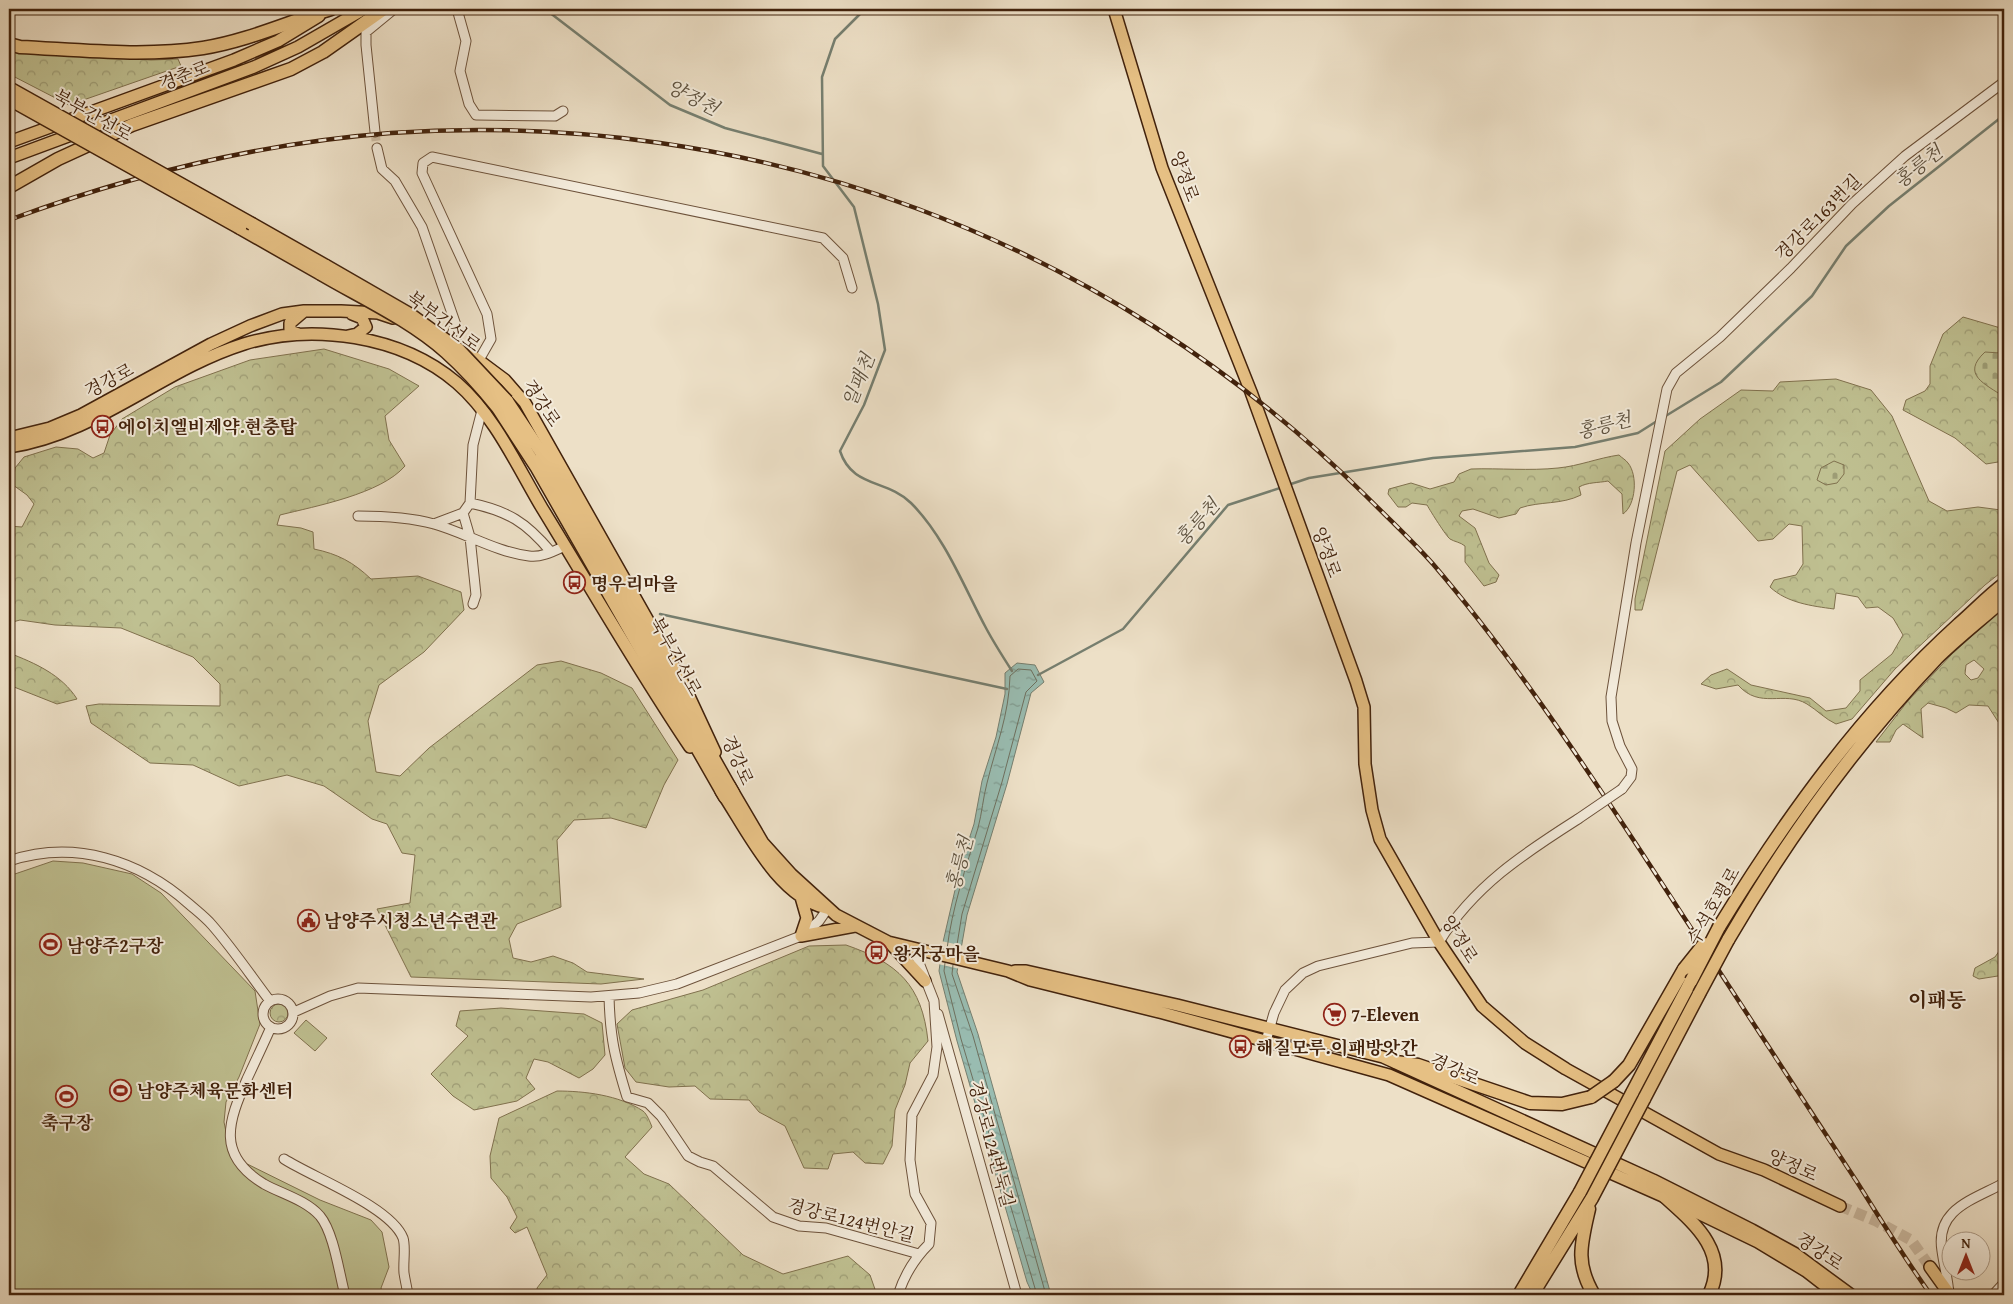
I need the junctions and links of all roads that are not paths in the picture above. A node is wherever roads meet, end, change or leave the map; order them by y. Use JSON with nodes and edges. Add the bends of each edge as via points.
{"nodes":[{"id":1,"x":331,"y":9,"type":"edge"},
{"id":2,"x":364,"y":9,"type":"edge"},
{"id":3,"x":384,"y":9,"type":"edge"},
{"id":4,"x":394,"y":9,"type":"edge"},
{"id":5,"x":457,"y":9,"type":"edge"},
{"id":6,"x":1114,"y":9,"type":"edge"},
{"id":7,"x":9,"y":44,"type":"edge"},
{"id":8,"x":2004,"y":82,"type":"edge"},
{"id":9,"x":9,"y":88,"type":"edge"},
{"id":10,"x":9,"y":99,"type":"edge"},
{"id":11,"x":563,"y":111,"type":"dead end"},
{"id":12,"x":375,"y":132,"type":"tunnel mouth"},
{"id":13,"x":9,"y":142,"type":"edge"},
{"id":14,"x":377,"y":148,"type":"tunnel mouth"},
{"id":15,"x":9,"y":158,"type":"edge"},
{"id":16,"x":9,"y":187,"type":"edge"},
{"id":17,"x":246,"y":226,"type":"junction"},
{"id":18,"x":852,"y":288,"type":"dead end"},
{"id":19,"x":304,"y":311,"type":"junction"},
{"id":20,"x":341,"y":311,"type":"junction"},
{"id":21,"x":298,"y":334,"type":"junction"},
{"id":22,"x":347,"y":336,"type":"junction"},
{"id":23,"x":449,"y":340,"type":"junction"},
{"id":24,"x":479,"y":360,"type":"junction"},
{"id":25,"x":505,"y":380,"type":"junction"},
{"id":26,"x":482,"y":410,"type":"junction"},
{"id":27,"x":9,"y":438,"type":"edge"},
{"id":28,"x":9,"y":447,"type":"edge"},
{"id":29,"x":470,"y":503,"type":"junction"},
{"id":30,"x":463,"y":513,"type":"junction"},
{"id":31,"x":358,"y":516,"type":"dead end"},
{"id":32,"x":434,"y":524,"type":"junction"},
{"id":33,"x":470,"y":537,"type":"junction"},
{"id":34,"x":565,"y":546,"type":"junction"},
{"id":35,"x":551,"y":552,"type":"junction"},
{"id":36,"x":2004,"y":584,"type":"edge"},
{"id":37,"x":2004,"y":599,"type":"edge"},
{"id":38,"x":473,"y":604,"type":"dead end"},
{"id":39,"x":729,"y":795,"type":"junction"},
{"id":40,"x":9,"y":861,"type":"edge"},
{"id":41,"x":801,"y":897,"type":"junction"},
{"id":42,"x":828,"y":908,"type":"junction"},
{"id":43,"x":855,"y":926,"type":"junction"},
{"id":44,"x":1719,"y":927,"type":"junction"},
{"id":45,"x":801,"y":936,"type":"junction"},
{"id":46,"x":888,"y":942,"type":"junction"},
{"id":47,"x":1439,"y":942,"type":"junction"},
{"id":48,"x":914,"y":950,"type":"junction"},
{"id":49,"x":1008,"y":971,"type":"junction"},
{"id":50,"x":925,"y":981,"type":"junction"},
{"id":51,"x":609,"y":996,"type":"junction"},
{"id":52,"x":270,"y":1001,"type":"junction"},
{"id":53,"x":934,"y":1001,"type":"junction"},
{"id":54,"x":294,"y":1012,"type":"junction"},
{"id":55,"x":271,"y":1027,"type":"junction"},
{"id":56,"x":1269,"y":1028,"type":"junction"},
{"id":57,"x":1266,"y":1041,"type":"junction"},
{"id":58,"x":1396,"y":1062,"type":"junction"},
{"id":59,"x":284,"y":1159,"type":"dead end"},
{"id":60,"x":2004,"y":1183,"type":"edge"},
{"id":61,"x":1586,"y":1195,"type":"junction"},
{"id":62,"x":1665,"y":1197,"type":"junction"},
{"id":63,"x":1840,"y":1206,"type":"tunnel mouth"},
{"id":64,"x":920,"y":1254,"type":"junction"},
{"id":65,"x":1930,"y":1267,"type":"tunnel mouth"},
{"id":66,"x":2004,"y":1283,"type":"edge"},
{"id":67,"x":345,"y":1295,"type":"edge"},
{"id":68,"x":408,"y":1295,"type":"edge"},
{"id":69,"x":898,"y":1295,"type":"edge"},
{"id":70,"x":1017,"y":1295,"type":"edge"},
{"id":71,"x":1519,"y":1295,"type":"edge"},
{"id":72,"x":1532,"y":1295,"type":"edge"},
{"id":73,"x":1594,"y":1295,"type":"edge"},
{"id":74,"x":1709,"y":1295,"type":"edge"},
{"id":75,"x":1837,"y":1295,"type":"edge"},
{"id":76,"x":1851,"y":1295,"type":"edge"},
{"id":77,"x":1949,"y":1295,"type":"edge"},
{"id":78,"x":1993,"y":1295,"type":"edge"}],
"edges":[{"from":1,"to":7,"type":"highway","via":[[254,36],[204,48],[152,53]]},
{"from":1,"to":13,"type":"main road","name":"경춘로","via":[[278,41],[234,60]]},
{"from":2,"to":15,"type":"main road","name":"경춘로","via":[[298,47],[254,67]]},
{"from":3,"to":16,"type":"highway","bridge":true,"via":[[323,52],[291,69],[132,125],[58,158]]},
{"from":4,"to":12,"type":"street","via":[[366,32]]},
{"from":5,"to":11,"type":"street","via":[[466,41],[460,71],[469,104],[476,115],[555,116]]},
{"from":6,"to":47,"type":"main road","name":"양정로","via":[[1162,168],[1251,392],[1364,707],[1365,764],[1380,839]]},
{"from":8,"to":47,"type":"street","name":"경강로163번길","bridge":true,"via":[[1905,156],[1852,204],[1748,309],[1676,373],[1667,389],[1656,442],[1611,696],[1612,720],[1632,769],[1631,777],[1622,789],[1492,878],[1453,920]]},
{"from":9,"to":17,"type":"highway","name":"북부간선로","bridge":true},
{"from":10,"to":17,"type":"highway","name":"북부간선로","bridge":true},
{"from":14,"to":23,"type":"street","via":[[382,169],[395,181],[422,227],[456,325]]},
{"from":17,"to":39,"type":"highway","name":"북부간선로","bridge":true,"via":[[411,315],[458,349],[541,452]]},
{"from":18,"to":24,"type":"street","via":[[843,258],[823,238],[432,157],[424,163],[422,173],[487,314],[491,339]]},
{"from":19,"to":20,"type":"main road","name":"경강로"},
{"from":19,"to":21,"type":"main road","via":[[290,323],[290,331]]},
{"from":19,"to":27,"type":"main road","name":"경강로","via":[[282,314],[250,326],[81,415],[50,428]]},
{"from":20,"to":22,"type":"main road","via":[[362,318],[365,323],[363,331]]},
{"from":20,"to":23,"type":"main road","name":"경강로","via":[[378,313],[423,327]]},
{"from":21,"to":22,"type":"main road","name":"경강로"},
{"from":21,"to":28,"type":"main road","name":"경강로","via":[[244,344],[84,424],[46,439]]},
{"from":22,"to":26,"type":"main road","name":"경강로","via":[[403,352],[436,368]]},
{"from":23,"to":24,"type":"main road","name":"경강로"},
{"from":24,"to":25,"type":"main road","name":"경강로"},
{"from":25,"to":26,"type":"main road"},
{"from":25,"to":39,"type":"main road","name":"경강로","via":[[534,418],[681,679]]},
{"from":26,"to":29,"type":"street","via":[[473,445]]},
{"from":26,"to":34,"type":"main road","name":"경강로"},
{"from":29,"to":30,"type":"street"},
{"from":29,"to":35,"type":"street","via":[[497,509],[519,520]]},
{"from":30,"to":32,"type":"street"},
{"from":30,"to":33,"type":"street"},
{"from":31,"to":32,"type":"street","via":[[393,516]]},
{"from":32,"to":33,"type":"street"},
{"from":33,"to":35,"type":"street","via":[[530,557]]},
{"from":33,"to":38,"type":"street","via":[[476,595]]},
{"from":34,"to":35,"type":"street"},
{"from":34,"to":39,"type":"main road","name":"경강로","via":[[677,727]]},
{"from":36,"to":44,"type":"highway","name":"수석호평로","via":[[1893,689],[1842,748],[1785,824]]},
{"from":37,"to":61,"type":"highway","name":"수석호평로","bridge":true,"via":[[1937,658],[1872,731],[1823,793],[1746,910],[1644,1099]]},
{"from":39,"to":41,"type":"main road","name":"경강로","via":[[761,854]]},
{"from":39,"to":42,"type":"main road","name":"경강로","via":[[763,843]]},
{"from":40,"to":52,"type":"street","via":[[55,851],[109,858],[133,867],[168,886],[211,923]]},
{"from":41,"to":42,"type":"main road","name":"경강로","via":[[811,904]]},
{"from":41,"to":45,"type":"main road","via":[[807,918]]},
{"from":42,"to":43,"type":"main road","name":"경강로"},
{"from":42,"to":45,"type":"street","via":[[819,921]]},
{"from":43,"to":45,"type":"main road"},
{"from":43,"to":46,"type":"main road","name":"경강로"},
{"from":44,"to":58,"type":"highway","bridge":true,"via":[[1684,969],[1629,1065],[1614,1081],[1591,1096],[1562,1104],[1530,1103],[1418,1064]]},
{"from":44,"to":61,"type":"highway","name":"수석호평로","bridge":true,"via":[[1632,1093]]},
{"from":45,"to":51,"type":"street","via":[[677,984]]},
{"from":46,"to":48,"type":"main road","name":"경강로"},
{"from":46,"to":50,"type":"main road"},
{"from":47,"to":56,"type":"street","via":[[1412,943],[1318,966],[1302,973],[1285,990]]},
{"from":47,"to":63,"type":"main road","name":"양정로","via":[[1482,1006],[1524,1043],[1719,1154],[1764,1170]]},
{"from":48,"to":49,"type":"main road","name":"경강로"},
{"from":48,"to":50,"type":"street"},
{"from":49,"to":56,"type":"main road","name":"경강로","via":[[1026,971]]},
{"from":49,"to":57,"type":"main road","name":"경강로","via":[[1030,980]]},
{"from":50,"to":53,"type":"street"},
{"from":51,"to":54,"type":"street","via":[[358,988]]},
{"from":51,"to":64,"type":"street","name":"경강로124번안길","via":[[614,1056],[628,1097],[648,1103],[661,1116],[688,1156],[713,1166],[736,1183],[760,1208],[785,1222],[826,1228]]},
{"from":52,"to":54,"type":"street","via":[[286,1000]]},
{"from":52,"to":55,"type":"street","via":[[263,1014]]},
{"from":53,"to":64,"type":"street","via":[[937,1047],[933,1075],[912,1115],[910,1160],[915,1194],[931,1222],[929,1244]]},
{"from":53,"to":70,"type":"street","name":"경강로124번둑길"},
{"from":54,"to":55,"type":"street","via":[[288,1026],[279,1030]]},
{"from":55,"to":67,"type":"street","via":[[231,1115],[234,1153],[251,1175],[307,1205],[320,1216],[329,1233]]},
{"from":56,"to":57,"type":"street"},
{"from":56,"to":58,"type":"main road","name":"경강로"},
{"from":57,"to":62,"type":"main road","name":"경강로","via":[[1390,1075]]},
{"from":58,"to":76,"type":"main road","name":"경강로","via":[[1644,1176],[1752,1230],[1794,1253]]},
{"from":59,"to":68,"type":"street","via":[[387,1217],[404,1240]]},
{"from":60,"to":77,"type":"street","via":[[1950,1213],[1942,1225],[1941,1244]]},
{"from":61,"to":71,"type":"highway","name":"수석호평로"},
{"from":61,"to":72,"type":"highway","name":"수석호평로"},
{"from":61,"to":73,"type":"highway","via":[[1580,1248],[1582,1270]]},
{"from":62,"to":74,"type":"highway","via":[[1706,1237],[1715,1268]]},
{"from":62,"to":75,"type":"main road","name":"경강로","via":[[1758,1242],[1806,1271]]},
{"from":64,"to":69,"type":"street","via":[[908,1271]]},
{"from":65,"to":77,"type":"main road"},
{"from":66,"to":78,"type":"street"}]}
